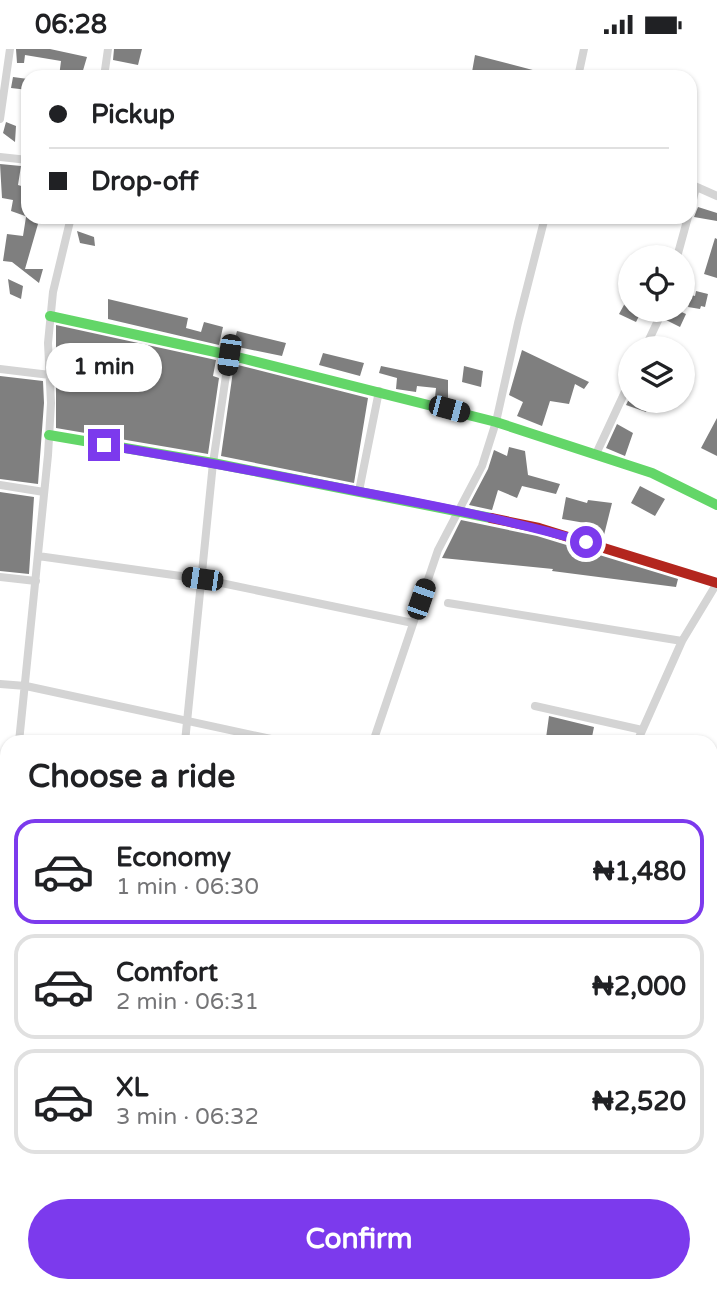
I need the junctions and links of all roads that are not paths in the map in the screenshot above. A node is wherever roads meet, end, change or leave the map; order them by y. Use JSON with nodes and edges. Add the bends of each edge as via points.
{"nodes":[{"id":1,"x":10,"y":49,"type":"edge"},
{"id":2,"x":108,"y":49,"type":"edge"},
{"id":3,"x":584,"y":49,"type":"edge"},
{"id":4,"x":105,"y":70,"type":"edge"},
{"id":5,"x":580,"y":70,"type":"edge"},
{"id":6,"x":0,"y":119,"type":"edge"},
{"id":7,"x":0,"y":157,"type":"edge"},
{"id":8,"x":21,"y":159,"type":"edge"},
{"id":9,"x":697,"y":188,"type":"edge"},
{"id":10,"x":717,"y":196,"type":"edge"},
{"id":11,"x":69,"y":224,"type":"edge"},
{"id":12,"x":543,"y":224,"type":"edge"},
{"id":13,"x":686,"y":224,"type":"edge"},
{"id":14,"x":680,"y":245,"type":"edge"},
{"id":15,"x":51,"y":316,"type":"junction"},
{"id":16,"x":229,"y":355,"type":"junction"},
{"id":17,"x":0,"y":369,"type":"edge"},
{"id":18,"x":50,"y":375,"type":"junction"},
{"id":19,"x":379,"y":391,"type":"junction"},
{"id":20,"x":618,"y":407,"type":"edge"},
{"id":21,"x":496,"y":422,"type":"junction"},
{"id":22,"x":49,"y":435,"type":"junction"},
{"id":23,"x":596,"y":454,"type":"junction"},
{"id":24,"x":213,"y":463,"type":"junction"},
{"id":25,"x":0,"y":485,"type":"edge"},
{"id":26,"x":359,"y":491,"type":"junction"},
{"id":27,"x":44,"y":492,"type":"junction"},
{"id":28,"x":717,"y":505,"type":"edge"},
{"id":29,"x":457,"y":510,"type":"junction"},
{"id":30,"x":38,"y":556,"type":"junction"},
{"id":31,"x":0,"y":577,"type":"edge"},
{"id":32,"x":202,"y":579,"type":"junction"},
{"id":33,"x":36,"y":581,"type":"junction"},
{"id":34,"x":717,"y":583,"type":"edge"},
{"id":35,"x":449,"y":603,"type":"dead end"},
{"id":36,"x":412,"y":623,"type":"junction"},
{"id":37,"x":682,"y":641,"type":"junction"},
{"id":38,"x":0,"y":684,"type":"edge"},
{"id":39,"x":26,"y":686,"type":"junction"},
{"id":40,"x":535,"y":706,"type":"dead end"},
{"id":41,"x":188,"y":720,"type":"junction"},
{"id":42,"x":642,"y":730,"type":"junction"},
{"id":43,"x":20,"y":735,"type":"edge"},
{"id":44,"x":187,"y":735,"type":"edge"},
{"id":45,"x":254,"y":735,"type":"edge"},
{"id":46,"x":375,"y":735,"type":"edge"},
{"id":47,"x":640,"y":735,"type":"edge"}],
"edges":[{"from":1,"to":6,"type":"street"},
{"from":2,"to":4,"type":"street"},
{"from":3,"to":5,"type":"street"},
{"from":7,"to":8,"type":"street"},
{"from":9,"to":10,"type":"street"},
{"from":11,"to":15,"type":"street"},
{"from":12,"to":21,"type":"street"},
{"from":13,"to":14,"type":"street"},
{"from":15,"to":16,"type":"street"},
{"from":15,"to":18,"type":"street"},
{"from":16,"to":19,"type":"street"},
{"from":16,"to":24,"type":"street"},
{"from":17,"to":18,"type":"street"},
{"from":18,"to":22,"type":"street"},
{"from":19,"to":21,"type":"street"},
{"from":19,"to":26,"type":"street"},
{"from":20,"to":23,"type":"street"},
{"from":21,"to":23,"type":"street"},
{"from":21,"to":29,"type":"street","via":[[482,466]]},
{"from":22,"to":24,"type":"street"},
{"from":22,"to":27,"type":"street"},
{"from":23,"to":28,"type":"street","via":[[652,473]]},
{"from":24,"to":26,"type":"street"},
{"from":24,"to":32,"type":"street"},
{"from":25,"to":27,"type":"street"},
{"from":26,"to":29,"type":"street"},
{"from":27,"to":30,"type":"street"},
{"from":29,"to":34,"type":"street","via":[[539,528]]},
{"from":29,"to":36,"type":"street"},
{"from":30,"to":32,"type":"street"},
{"from":30,"to":33,"type":"street"},
{"from":31,"to":33,"type":"street"},
{"from":32,"to":36,"type":"street"},
{"from":32,"to":41,"type":"street"},
{"from":33,"to":39,"type":"street"},
{"from":34,"to":37,"type":"street"},
{"from":35,"to":37,"type":"street"},
{"from":36,"to":46,"type":"street"},
{"from":37,"to":42,"type":"street"},
{"from":38,"to":39,"type":"street"},
{"from":39,"to":41,"type":"street"},
{"from":39,"to":43,"type":"street"},
{"from":40,"to":42,"type":"street"},
{"from":41,"to":44,"type":"street"},
{"from":41,"to":45,"type":"street"},
{"from":42,"to":47,"type":"street"}]}
